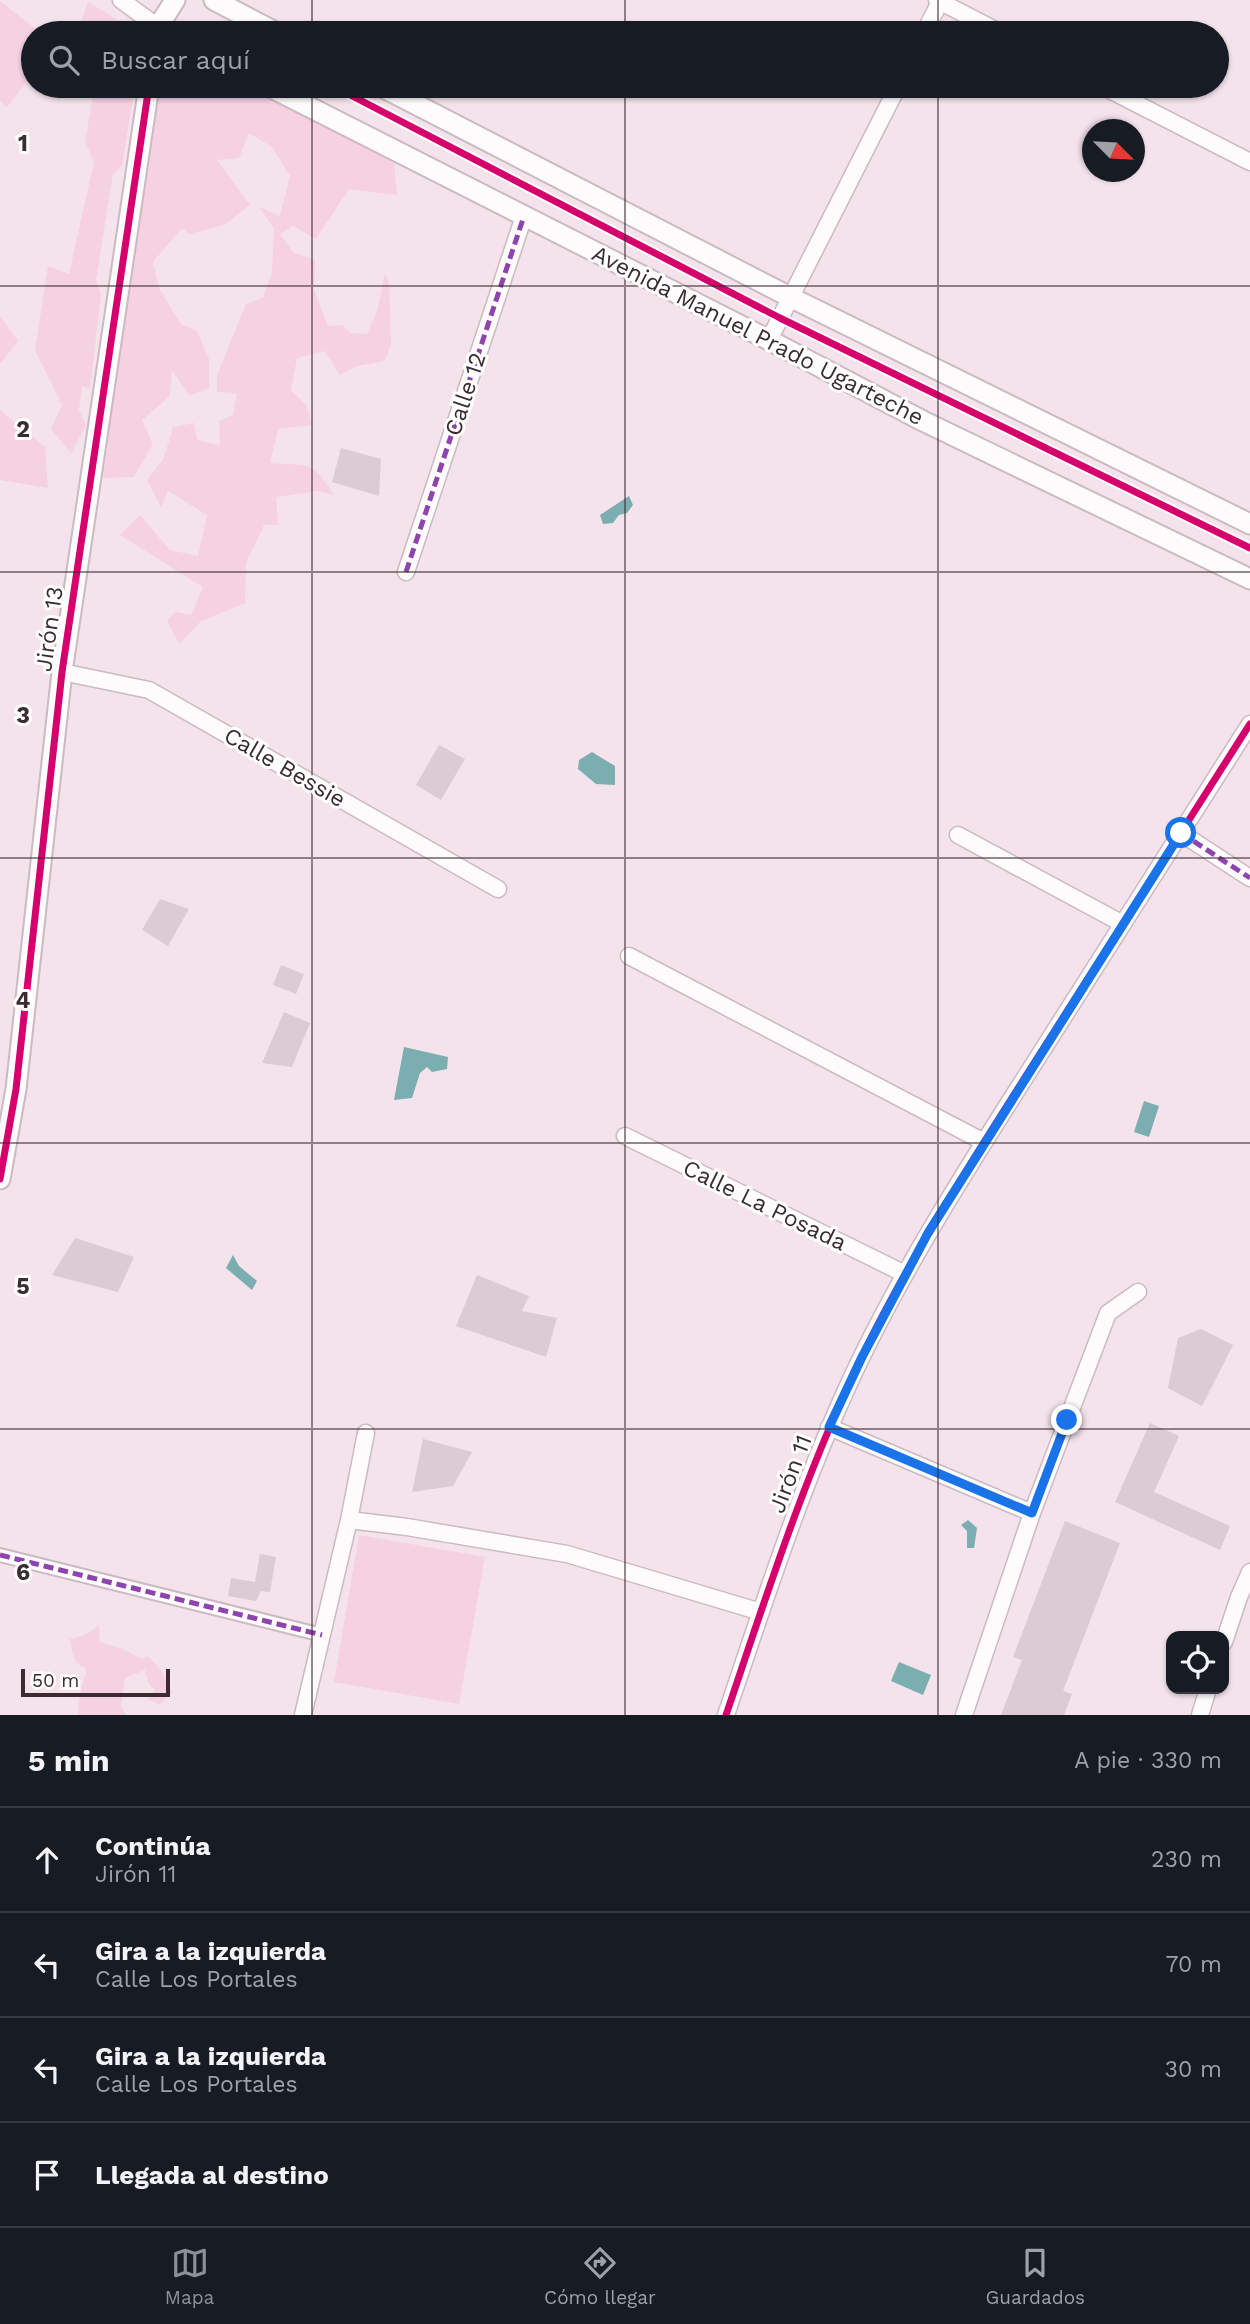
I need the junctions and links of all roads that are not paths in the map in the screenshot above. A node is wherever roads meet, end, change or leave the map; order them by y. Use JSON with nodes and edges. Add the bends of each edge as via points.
{"nodes":[{"id":1,"x":121,"y":0,"type":"edge"},
{"id":2,"x":175,"y":0,"type":"edge"},
{"id":3,"x":214,"y":0,"type":"edge"},
{"id":4,"x":940,"y":1,"type":"edge"},
{"id":5,"x":148,"y":21,"type":"edge"},
{"id":6,"x":166,"y":21,"type":"edge"},
{"id":7,"x":254,"y":21,"type":"edge"},
{"id":8,"x":930,"y":21,"type":"edge"},
{"id":9,"x":978,"y":21,"type":"edge"},
{"id":10,"x":147,"y":98,"type":"edge"},
{"id":11,"x":292,"y":98,"type":"edge"},
{"id":12,"x":403,"y":98,"type":"edge"},
{"id":13,"x":892,"y":98,"type":"edge"},
{"id":14,"x":1125,"y":98,"type":"edge"},
{"id":15,"x":1250,"y":162,"type":"edge"},
{"id":16,"x":524,"y":216,"type":"junction"},
{"id":17,"x":790,"y":297,"type":"junction"},
{"id":18,"x":769,"y":340,"type":"junction"},
{"id":19,"x":1250,"y":524,"type":"edge"},
{"id":20,"x":406,"y":572,"type":"dead end"},
{"id":21,"x":1250,"y":579,"type":"edge"},
{"id":22,"x":62,"y":672,"type":"junction"},
{"id":23,"x":1250,"y":724,"type":"edge"},
{"id":24,"x":1181,"y":833,"type":"junction"},
{"id":25,"x":958,"y":835,"type":"dead end"},
{"id":26,"x":1250,"y":878,"type":"edge"},
{"id":27,"x":498,"y":889,"type":"dead end"},
{"id":28,"x":1123,"y":924,"type":"junction"},
{"id":29,"x":629,"y":956,"type":"dead end"},
{"id":30,"x":8,"y":1087,"type":"edge"},
{"id":31,"x":625,"y":1136,"type":"dead end"},
{"id":32,"x":984,"y":1142,"type":"junction"},
{"id":33,"x":0,"y":1179,"type":"edge"},
{"id":34,"x":905,"y":1274,"type":"junction"},
{"id":35,"x":1138,"y":1292,"type":"dead end"},
{"id":36,"x":829,"y":1427,"type":"junction"},
{"id":37,"x":366,"y":1433,"type":"dead end"},
{"id":38,"x":1032,"y":1513,"type":"junction"},
{"id":39,"x":349,"y":1520,"type":"junction"},
{"id":40,"x":0,"y":1555,"type":"edge"},
{"id":41,"x":1250,"y":1572,"type":"edge"},
{"id":42,"x":761,"y":1612,"type":"junction"},
{"id":43,"x":1228,"y":1631,"type":"edge"},
{"id":44,"x":321,"y":1635,"type":"junction"},
{"id":45,"x":1206,"y":1694,"type":"edge"},
{"id":46,"x":303,"y":1715,"type":"edge"},
{"id":47,"x":726,"y":1715,"type":"edge"},
{"id":48,"x":964,"y":1715,"type":"edge"},
{"id":49,"x":1200,"y":1715,"type":"edge"}],
"edges":[{"from":1,"to":5,"type":"street"},
{"from":2,"to":6,"type":"street"},
{"from":3,"to":7,"type":"street"},
{"from":4,"to":8,"type":"street"},
{"from":4,"to":9,"type":"street"},
{"from":10,"to":22,"type":"street","name":"Jirón 13"},
{"from":11,"to":16,"type":"street","name":"Avenida Manuel Prado Ugarteche"},
{"from":12,"to":17,"type":"street"},
{"from":13,"to":17,"type":"street"},
{"from":14,"to":15,"type":"street"},
{"from":16,"to":18,"type":"street","name":"Avenida Manuel Prado Ugarteche"},
{"from":16,"to":20,"type":"street","name":"Calle 12"},
{"from":17,"to":18,"type":"street"},
{"from":17,"to":19,"type":"street"},
{"from":18,"to":21,"type":"street","name":"Avenida Manuel Prado Ugarteche","via":[[923,421]]},
{"from":22,"to":27,"type":"street","name":"Calle Bessie","via":[[149,690]]},
{"from":22,"to":30,"type":"street","name":"Jirón 13"},
{"from":23,"to":24,"type":"street","name":"Jirón 11"},
{"from":24,"to":26,"type":"street"},
{"from":24,"to":28,"type":"street","name":"Jirón 11"},
{"from":25,"to":28,"type":"street"},
{"from":28,"to":32,"type":"street","name":"Jirón 11"},
{"from":29,"to":32,"type":"street"},
{"from":30,"to":33,"type":"street","name":"Jirón 13"},
{"from":31,"to":34,"type":"street","name":"Calle La Posada"},
{"from":32,"to":34,"type":"street","name":"Jirón 11"},
{"from":34,"to":36,"type":"street","name":"Jirón 11"},
{"from":35,"to":38,"type":"street","via":[[1108,1313]]},
{"from":36,"to":38,"type":"street"},
{"from":36,"to":42,"type":"street","name":"Jirón 11"},
{"from":37,"to":39,"type":"street"},
{"from":38,"to":48,"type":"street"},
{"from":39,"to":42,"type":"street","via":[[567,1554]]},
{"from":39,"to":44,"type":"street"},
{"from":40,"to":44,"type":"street"},
{"from":41,"to":43,"type":"street"},
{"from":42,"to":47,"type":"street","name":"Jirón 11"},
{"from":44,"to":46,"type":"street"},
{"from":45,"to":49,"type":"street"}]}
